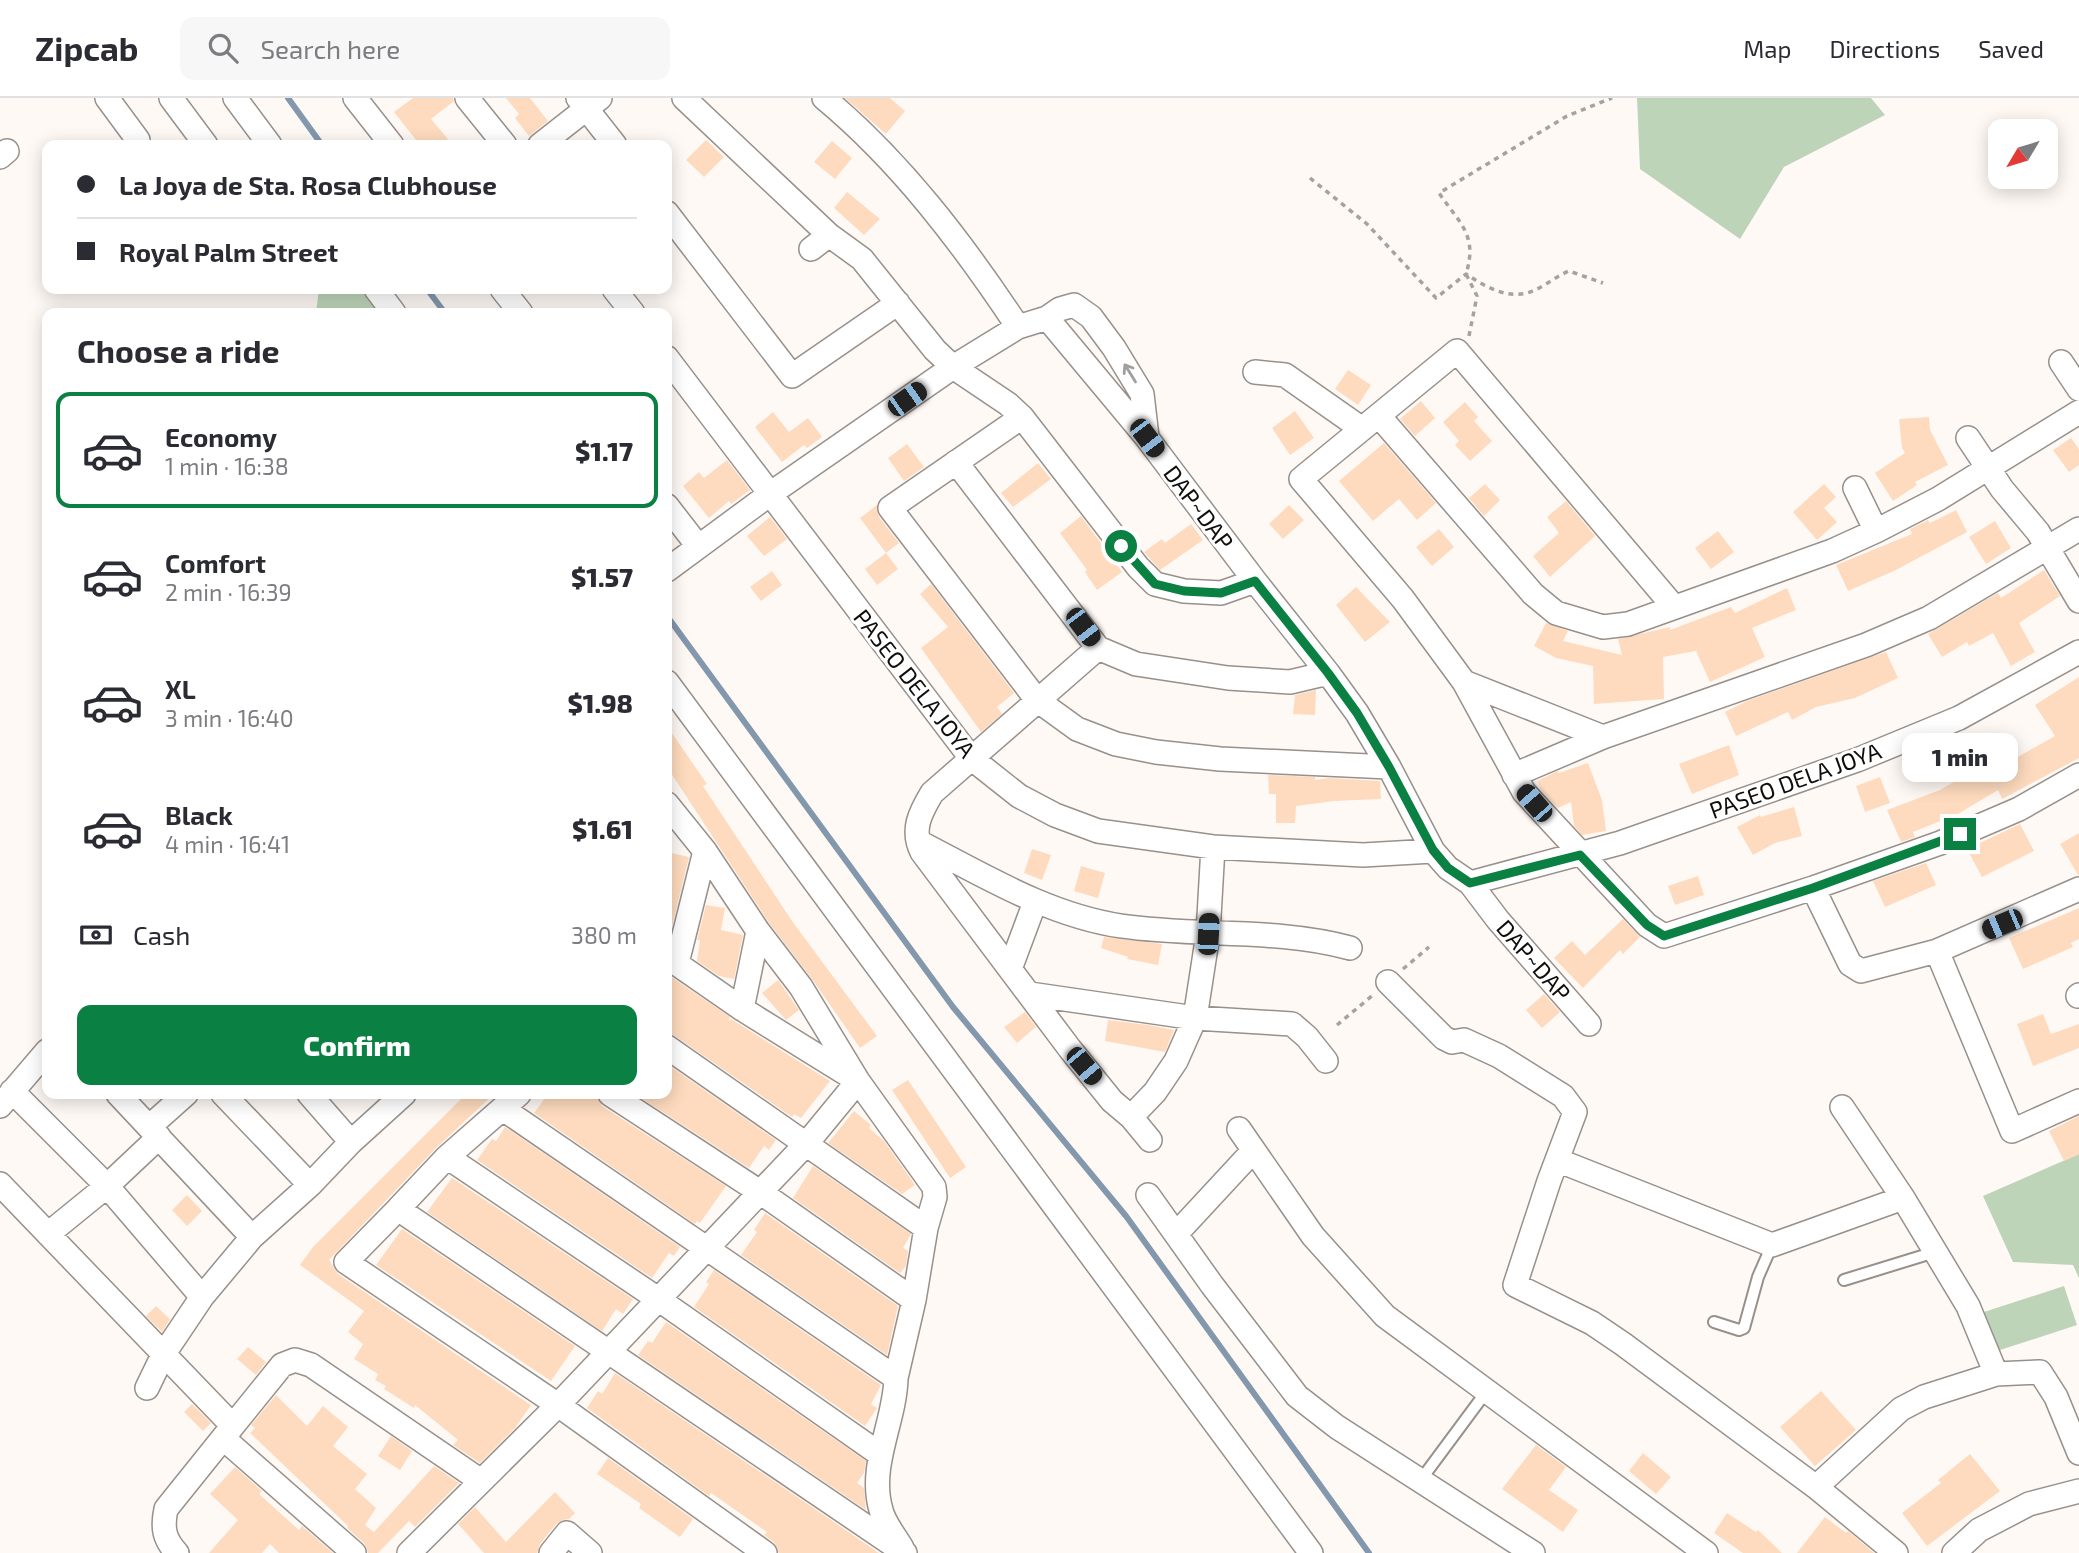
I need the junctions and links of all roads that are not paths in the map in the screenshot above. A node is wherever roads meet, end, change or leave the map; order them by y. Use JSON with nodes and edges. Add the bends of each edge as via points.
{"nodes":[{"id":1,"x":107,"y":98,"type":"edge"},
{"id":2,"x":171,"y":98,"type":"edge"},
{"id":3,"x":235,"y":98,"type":"edge"},
{"id":4,"x":355,"y":98,"type":"edge"},
{"id":5,"x":467,"y":98,"type":"edge"},
{"id":6,"x":684,"y":98,"type":"edge"},
{"id":7,"x":824,"y":98,"type":"edge"},
{"id":8,"x":589,"y":102,"type":"edge"},
{"id":9,"x":138,"y":140,"type":"dead end"},
{"id":10,"x":202,"y":140,"type":"edge"},
{"id":11,"x":266,"y":140,"type":"edge"},
{"id":12,"x":388,"y":140,"type":"edge"},
{"id":13,"x":501,"y":140,"type":"edge"},
{"id":14,"x":546,"y":140,"type":"edge"},
{"id":15,"x":612,"y":140,"type":"edge"},
{"id":16,"x":672,"y":220,"type":"edge"},
{"id":17,"x":506,"y":294,"type":"edge"},
{"id":18,"x":618,"y":294,"type":"edge"},
{"id":19,"x":898,"y":303,"type":"junction"},
{"id":20,"x":517,"y":308,"type":"edge"},
{"id":21,"x":629,"y":308,"type":"edge"},
{"id":22,"x":1046,"y":318,"type":"junction"},
{"id":23,"x":1018,"y":327,"type":"junction"},
{"id":24,"x":2062,"y":362,"type":"dead end"},
{"id":25,"x":672,"y":365,"type":"edge"},
{"id":26,"x":953,"y":367,"type":"junction"},
{"id":27,"x":1255,"y":372,"type":"dead end"},
{"id":28,"x":2079,"y":389,"type":"edge"},
{"id":29,"x":2079,"y":412,"type":"edge"},
{"id":30,"x":1021,"y":416,"type":"junction"},
{"id":31,"x":1370,"y":422,"type":"junction"},
{"id":32,"x":1147,"y":438,"type":"junction"},
{"id":33,"x":1968,"y":438,"type":"dead end"},
{"id":34,"x":956,"y":462,"type":"junction"},
{"id":35,"x":1987,"y":468,"type":"junction"},
{"id":36,"x":1855,"y":488,"type":"dead end"},
{"id":37,"x":770,"y":494,"type":"junction"},
{"id":38,"x":672,"y":512,"type":"edge"},
{"id":39,"x":2079,"y":529,"type":"edge"},
{"id":40,"x":1876,"y":531,"type":"junction"},
{"id":41,"x":698,"y":546,"type":"junction"},
{"id":42,"x":2048,"y":548,"type":"junction"},
{"id":43,"x":672,"y":566,"type":"edge"},
{"id":44,"x":1255,"y":581,"type":"junction"},
{"id":45,"x":2079,"y":601,"type":"edge"},
{"id":46,"x":1674,"y":607,"type":"junction"},
{"id":47,"x":1098,"y":648,"type":"junction"},
{"id":48,"x":2079,"y":652,"type":"edge"},
{"id":49,"x":1328,"y":673,"type":"junction"},
{"id":50,"x":1464,"y":682,"type":"junction"},
{"id":51,"x":672,"y":689,"type":"edge"},
{"id":52,"x":1037,"y":700,"type":"junction"},
{"id":53,"x":1603,"y":737,"type":"junction"},
{"id":54,"x":971,"y":758,"type":"junction"},
{"id":55,"x":1389,"y":767,"type":"junction"},
{"id":56,"x":1514,"y":775,"type":"junction"},
{"id":57,"x":2079,"y":775,"type":"edge"},
{"id":58,"x":672,"y":810,"type":"edge"},
{"id":59,"x":916,"y":841,"type":"junction"},
{"id":60,"x":1213,"y":847,"type":"junction"},
{"id":61,"x":1433,"y":850,"type":"junction"},
{"id":62,"x":705,"y":851,"type":"junction"},
{"id":63,"x":1580,"y":855,"type":"junction"},
{"id":64,"x":1470,"y":883,"type":"junction"},
{"id":65,"x":1813,"y":888,"type":"junction"},
{"id":66,"x":2079,"y":890,"type":"edge"},
{"id":67,"x":1035,"y":902,"type":"junction"},
{"id":68,"x":758,"y":931,"type":"junction"},
{"id":69,"x":1208,"y":934,"type":"junction"},
{"id":70,"x":1350,"y":948,"type":"dead end"},
{"id":71,"x":1937,"y":951,"type":"junction"},
{"id":72,"x":672,"y":960,"type":"edge"},
{"id":73,"x":1010,"y":969,"type":"junction"},
{"id":74,"x":1388,"y":982,"type":"dead end"},
{"id":75,"x":1030,"y":994,"type":"junction"},
{"id":76,"x":742,"y":1009,"type":"junction"},
{"id":77,"x":1195,"y":1018,"type":"junction"},
{"id":78,"x":1589,"y":1024,"type":"dead end"},
{"id":79,"x":672,"y":1050,"type":"edge"},
{"id":80,"x":42,"y":1057,"type":"edge"},
{"id":81,"x":1326,"y":1061,"type":"dead end"},
{"id":82,"x":858,"y":1081,"type":"junction"},
{"id":83,"x":6,"y":1098,"type":"edge"},
{"id":84,"x":123,"y":1099,"type":"edge"},
{"id":85,"x":182,"y":1099,"type":"edge"},
{"id":86,"x":228,"y":1099,"type":"edge"},
{"id":87,"x":313,"y":1099,"type":"edge"},
{"id":88,"x":391,"y":1099,"type":"edge"},
{"id":89,"x":618,"y":1099,"type":"edge"},
{"id":90,"x":511,"y":1101,"type":"edge"},
{"id":91,"x":2079,"y":1101,"type":"edge"},
{"id":92,"x":1842,"y":1107,"type":"dead end"},
{"id":93,"x":1131,"y":1116,"type":"junction"},
{"id":94,"x":1239,"y":1129,"type":"dead end"},
{"id":95,"x":154,"y":1132,"type":"junction"},
{"id":96,"x":1150,"y":1140,"type":"dead end"},
{"id":97,"x":351,"y":1142,"type":"junction"},
{"id":98,"x":807,"y":1143,"type":"junction"},
{"id":99,"x":1253,"y":1151,"type":"junction"},
{"id":100,"x":447,"y":1157,"type":"junction"},
{"id":101,"x":1557,"y":1160,"type":"junction"},
{"id":102,"x":0,"y":1184,"type":"edge"},
{"id":103,"x":310,"y":1185,"type":"junction"},
{"id":104,"x":107,"y":1186,"type":"junction"},
{"id":105,"x":760,"y":1192,"type":"junction"},
{"id":106,"x":1148,"y":1195,"type":"dead end"},
{"id":107,"x":1903,"y":1198,"type":"junction"},
{"id":108,"x":398,"y":1209,"type":"junction"},
{"id":109,"x":926,"y":1227,"type":"junction"},
{"id":110,"x":1177,"y":1233,"type":"junction"},
{"id":111,"x":48,"y":1234,"type":"junction"},
{"id":112,"x":252,"y":1237,"type":"junction"},
{"id":113,"x":1772,"y":1244,"type":"junction"},
{"id":114,"x":707,"y":1248,"type":"junction"},
{"id":115,"x":1935,"y":1252,"type":"junction"},
{"id":116,"x":1844,"y":1280,"type":"dead end"},
{"id":117,"x":202,"y":1297,"type":"junction"},
{"id":118,"x":658,"y":1299,"type":"junction"},
{"id":119,"x":914,"y":1300,"type":"junction"},
{"id":120,"x":1714,"y":1322,"type":"dead end"},
{"id":121,"x":607,"y":1352,"type":"junction"},
{"id":122,"x":163,"y":1354,"type":"junction"},
{"id":123,"x":1996,"y":1374,"type":"junction"},
{"id":124,"x":896,"y":1378,"type":"junction"},
{"id":125,"x":147,"y":1388,"type":"dead end"},
{"id":126,"x":1486,"y":1392,"type":"junction"},
{"id":127,"x":558,"y":1405,"type":"junction"},
{"id":128,"x":228,"y":1432,"type":"junction"},
{"id":129,"x":2079,"y":1453,"type":"edge"},
{"id":130,"x":881,"y":1455,"type":"junction"},
{"id":131,"x":481,"y":1480,"type":"junction"},
{"id":132,"x":1420,"y":1481,"type":"junction"},
{"id":133,"x":1816,"y":1487,"type":"junction"},
{"id":134,"x":2079,"y":1491,"type":"edge"},
{"id":135,"x":177,"y":1553,"type":"edge"},
{"id":136,"x":354,"y":1553,"type":"edge"},
{"id":137,"x":409,"y":1553,"type":"edge"},
{"id":138,"x":551,"y":1553,"type":"edge"},
{"id":139,"x":590,"y":1553,"type":"edge"},
{"id":140,"x":765,"y":1553,"type":"edge"},
{"id":141,"x":905,"y":1553,"type":"edge"},
{"id":142,"x":1311,"y":1553,"type":"edge"},
{"id":143,"x":1533,"y":1553,"type":"edge"},
{"id":144,"x":1706,"y":1553,"type":"edge"},
{"id":145,"x":1896,"y":1553,"type":"edge"},
{"id":146,"x":1954,"y":1553,"type":"edge"}],
"edges":[{"from":1,"to":9,"type":"street"},
{"from":2,"to":10,"type":"street"},
{"from":3,"to":11,"type":"street"},
{"from":4,"to":12,"type":"street"},
{"from":5,"to":13,"type":"street"},
{"from":6,"to":19,"type":"street","via":[[820,242],[862,259]]},
{"from":7,"to":23,"type":"street","via":[[897,168],[979,268]]},
{"from":8,"to":14,"type":"street"},
{"from":8,"to":15,"type":"street"},
{"from":16,"to":19,"type":"street","via":[[792,376]]},
{"from":17,"to":20,"type":"street"},
{"from":18,"to":21,"type":"street"},
{"from":19,"to":26,"type":"street"},
{"from":22,"to":23,"type":"street"},
{"from":22,"to":32,"type":"street","name":"DAP~DAP"},
{"from":32,"to":22,"type":"street","one_way":true,"via":[[1142,394],[1091,317],[1074,305]]},
{"from":23,"to":26,"type":"street"},
{"from":24,"to":28,"type":"street"},
{"from":25,"to":37,"type":"street","name":"PASEO DELA JOYA"},
{"from":26,"to":30,"type":"street"},
{"from":26,"to":37,"type":"street"},
{"from":27,"to":31,"type":"street","via":[[1292,378]]},
{"from":29,"to":35,"type":"street"},
{"from":30,"to":34,"type":"street"},
{"from":30,"to":44,"type":"street","via":[[1155,584],[1221,593]]},
{"from":31,"to":46,"type":"street","via":[[1532,594],[1556,613],[1603,627],[1628,624]]},
{"from":31,"to":46,"type":"street","via":[[1457,351]]},
{"from":31,"to":50,"type":"street","via":[[1301,479],[1403,599]]},
{"from":32,"to":44,"type":"street","name":"DAP~DAP"},
{"from":33,"to":35,"type":"street"},
{"from":34,"to":47,"type":"street"},
{"from":34,"to":52,"type":"street","via":[[890,508]]},
{"from":35,"to":40,"type":"street"},
{"from":35,"to":42,"type":"street"},
{"from":36,"to":40,"type":"street"},
{"from":37,"to":41,"type":"street"},
{"from":37,"to":54,"type":"street","name":"PASEO DELA JOYA"},
{"from":38,"to":41,"type":"street"},
{"from":39,"to":42,"type":"street"},
{"from":40,"to":46,"type":"street"},
{"from":41,"to":43,"type":"street"},
{"from":42,"to":45,"type":"street"},
{"from":42,"to":53,"type":"street","via":[[1904,629]]},
{"from":44,"to":49,"type":"street","name":"DAP~DAP"},
{"from":47,"to":49,"type":"street","via":[[1136,664],[1228,678],[1290,682]]},
{"from":47,"to":52,"type":"street"},
{"from":48,"to":63,"type":"street","name":"PASEO DELA JOYA","via":[[1959,718],[1857,760]]},
{"from":49,"to":55,"type":"street","name":"DAP~DAP"},
{"from":50,"to":53,"type":"street"},
{"from":50,"to":56,"type":"street"},
{"from":51,"to":142,"type":"street"},
{"from":52,"to":54,"type":"street"},
{"from":52,"to":55,"type":"street","via":[[1077,729],[1116,744],[1156,752],[1220,760]]},
{"from":53,"to":56,"type":"street"},
{"from":54,"to":59,"type":"street","via":[[932,793],[918,816]]},
{"from":54,"to":60,"type":"street","name":"PASEO DELA JOYA","via":[[1019,796],[1098,831]]},
{"from":55,"to":61,"type":"street","name":"DAP~DAP"},
{"from":56,"to":63,"type":"street"},
{"from":57,"to":65,"type":"street","via":[[2019,809],[1940,843]]},
{"from":58,"to":62,"type":"street"},
{"from":59,"to":67,"type":"street"},
{"from":59,"to":73,"type":"street"},
{"from":60,"to":61,"type":"street","name":"PASEO DELA JOYA","via":[[1363,855]]},
{"from":60,"to":69,"type":"street"},
{"from":61,"to":64,"type":"street","name":"DAP~DAP"},
{"from":62,"to":68,"type":"street"},
{"from":62,"to":72,"type":"street"},
{"from":63,"to":64,"type":"street","name":"PASEO DELA JOYA"},
{"from":63,"to":65,"type":"street","via":[[1647,925],[1664,936]]},
{"from":64,"to":78,"type":"street","name":"DAP~DAP"},
{"from":65,"to":71,"type":"street","via":[[1850,964],[1861,971]]},
{"from":66,"to":71,"type":"street"},
{"from":67,"to":69,"type":"street","via":[[1117,925]]},
{"from":67,"to":73,"type":"street"},
{"from":68,"to":76,"type":"street"},
{"from":68,"to":82,"type":"street","via":[[801,987]]},
{"from":69,"to":70,"type":"street","via":[[1318,939]]},
{"from":69,"to":77,"type":"street"},
{"from":71,"to":91,"type":"street","via":[[2012,1131]]},
{"from":72,"to":76,"type":"street"},
{"from":73,"to":75,"type":"street"},
{"from":74,"to":101,"type":"street","via":[[1444,1038],[1482,1046],[1563,1096],[1575,1112]]},
{"from":75,"to":77,"type":"street"},
{"from":75,"to":93,"type":"street","via":[[1112,1101]]},
{"from":76,"to":82,"type":"street"},
{"from":77,"to":81,"type":"street","via":[[1292,1024]]},
{"from":77,"to":93,"type":"street","via":[[1176,1061],[1155,1093]]},
{"from":79,"to":98,"type":"street"},
{"from":80,"to":83,"type":"street"},
{"from":82,"to":98,"type":"street"},
{"from":82,"to":109,"type":"street","via":[[934,1187]]},
{"from":83,"to":104,"type":"street"},
{"from":84,"to":95,"type":"street"},
{"from":85,"to":95,"type":"street"},
{"from":86,"to":103,"type":"street"},
{"from":87,"to":97,"type":"street"},
{"from":88,"to":97,"type":"street"},
{"from":89,"to":105,"type":"street"},
{"from":90,"to":100,"type":"street"},
{"from":90,"to":114,"type":"street"},
{"from":92,"to":107,"type":"street"},
{"from":93,"to":96,"type":"street"},
{"from":94,"to":99,"type":"street"},
{"from":95,"to":104,"type":"street"},
{"from":95,"to":112,"type":"street"},
{"from":97,"to":103,"type":"street"},
{"from":98,"to":105,"type":"street"},
{"from":98,"to":109,"type":"street"},
{"from":99,"to":110,"type":"street"},
{"from":99,"to":126,"type":"street","via":[[1313,1236],[1362,1293],[1385,1316]]},
{"from":100,"to":108,"type":"street"},
{"from":100,"to":118,"type":"street"},
{"from":101,"to":113,"type":"street"},
{"from":101,"to":133,"type":"street","via":[[1516,1285],[1592,1323]]},
{"from":102,"to":111,"type":"street"},
{"from":103,"to":112,"type":"street"},
{"from":104,"to":111,"type":"street"},
{"from":104,"to":117,"type":"street"},
{"from":105,"to":114,"type":"street"},
{"from":105,"to":119,"type":"street"},
{"from":106,"to":110,"type":"street"},
{"from":107,"to":113,"type":"street"},
{"from":107,"to":115,"type":"street"},
{"from":108,"to":121,"type":"street"},
{"from":108,"to":127,"type":"street","via":[[346,1262]]},
{"from":109,"to":119,"type":"street"},
{"from":110,"to":132,"type":"street","via":[[1297,1396]]},
{"from":111,"to":122,"type":"street"},
{"from":112,"to":117,"type":"street"},
{"from":113,"to":120,"type":"lane","via":[[1744,1328]]},
{"from":114,"to":118,"type":"street"},
{"from":114,"to":124,"type":"street"},
{"from":115,"to":116,"type":"lane"},
{"from":115,"to":123,"type":"street","via":[[1968,1306]]},
{"from":117,"to":122,"type":"street"},
{"from":118,"to":121,"type":"street"},
{"from":118,"to":130,"type":"street"},
{"from":119,"to":124,"type":"street"},
{"from":121,"to":127,"type":"street"},
{"from":121,"to":141,"type":"street"},
{"from":122,"to":125,"type":"street"},
{"from":122,"to":128,"type":"street"},
{"from":123,"to":129,"type":"street","via":[[2040,1373],[2056,1397]]},
{"from":123,"to":133,"type":"street","via":[[1901,1409]]},
{"from":124,"to":130,"type":"street","via":[[896,1400]]},
{"from":126,"to":132,"type":"lane"},
{"from":126,"to":144,"type":"street"},
{"from":127,"to":131,"type":"street"},
{"from":127,"to":140,"type":"street"},
{"from":128,"to":131,"type":"street","via":[[282,1365],[295,1360],[311,1365]]},
{"from":128,"to":135,"type":"street","via":[[166,1509],[166,1542]]},
{"from":128,"to":136,"type":"street"},
{"from":130,"to":141,"type":"street","via":[[877,1489],[881,1513]]},
{"from":131,"to":137,"type":"street"},
{"from":132,"to":143,"type":"street"},
{"from":133,"to":145,"type":"street"},
{"from":134,"to":146,"type":"street","via":[[2029,1504],[1979,1530]]},
{"from":138,"to":139,"type":"street","via":[[568,1533]]}]}
